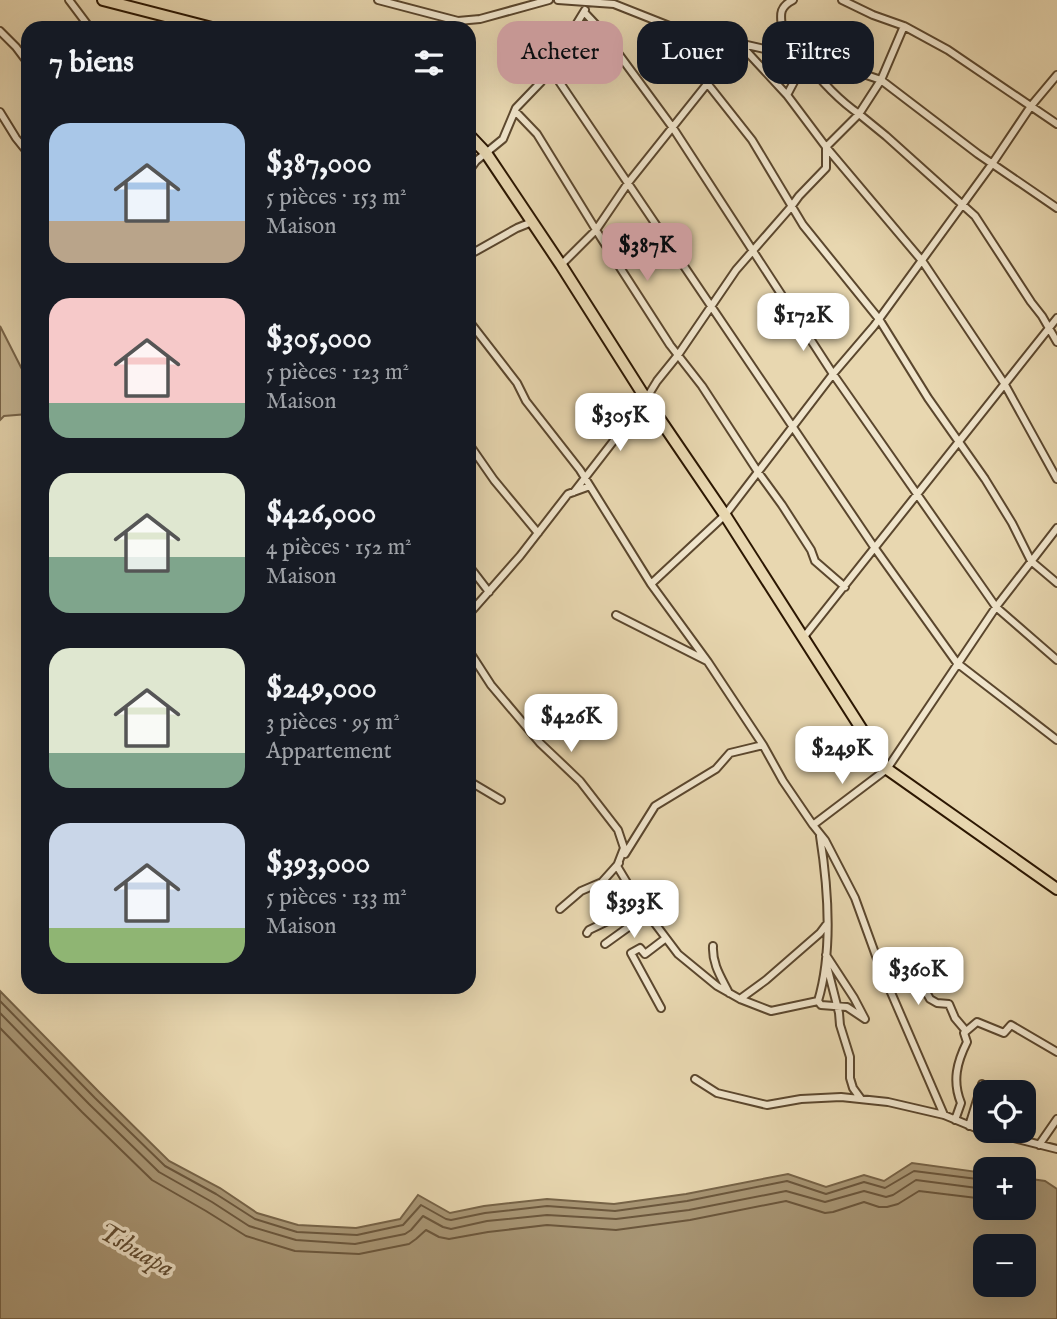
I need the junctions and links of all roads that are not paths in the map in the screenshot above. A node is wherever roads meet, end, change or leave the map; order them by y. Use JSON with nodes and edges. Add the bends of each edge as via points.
{"nodes":[{"id":1,"x":69,"y":0,"type":"edge"},
{"id":2,"x":103,"y":0,"type":"edge"},
{"id":3,"x":378,"y":0,"type":"edge"},
{"id":4,"x":549,"y":0,"type":"edge"},
{"id":5,"x":558,"y":0,"type":"edge"},
{"id":6,"x":793,"y":0,"type":"edge"},
{"id":7,"x":842,"y":0,"type":"edge"},
{"id":8,"x":585,"y":3,"type":"junction"},
{"id":9,"x":584,"y":12,"type":"junction"},
{"id":10,"x":85,"y":21,"type":"edge"},
{"id":11,"x":185,"y":21,"type":"edge"},
{"id":12,"x":579,"y":21,"type":"edge"},
{"id":13,"x":655,"y":21,"type":"edge"},
{"id":14,"x":904,"y":26,"type":"junction"},
{"id":15,"x":0,"y":31,"type":"edge"},
{"id":16,"x":748,"y":45,"type":"edge"},
{"id":17,"x":748,"y":53,"type":"edge"},
{"id":18,"x":21,"y":54,"type":"edge"},
{"id":19,"x":1057,"y":75,"type":"edge"},
{"id":20,"x":874,"y":78,"type":"edge"},
{"id":21,"x":881,"y":80,"type":"junction"},
{"id":22,"x":539,"y":84,"type":"edge"},
{"id":23,"x":561,"y":84,"type":"edge"},
{"id":24,"x":706,"y":84,"type":"edge"},
{"id":25,"x":708,"y":84,"type":"edge"},
{"id":26,"x":793,"y":84,"type":"edge"},
{"id":27,"x":825,"y":84,"type":"edge"},
{"id":28,"x":787,"y":95,"type":"junction"},
{"id":29,"x":1031,"y":106,"type":"junction"},
{"id":30,"x":515,"y":111,"type":"junction"},
{"id":31,"x":0,"y":112,"type":"edge"},
{"id":32,"x":859,"y":114,"type":"junction"},
{"id":33,"x":1057,"y":124,"type":"edge"},
{"id":34,"x":673,"y":128,"type":"junction"},
{"id":35,"x":476,"y":142,"type":"edge"},
{"id":36,"x":21,"y":144,"type":"edge"},
{"id":37,"x":826,"y":147,"type":"junction"},
{"id":38,"x":486,"y":153,"type":"junction"},
{"id":39,"x":476,"y":161,"type":"edge"},
{"id":40,"x":992,"y":164,"type":"junction"},
{"id":41,"x":628,"y":183,"type":"junction"},
{"id":42,"x":962,"y":204,"type":"junction"},
{"id":43,"x":791,"y":207,"type":"junction"},
{"id":44,"x":1057,"y":208,"type":"edge"},
{"id":45,"x":532,"y":222,"type":"junction"},
{"id":46,"x":596,"y":230,"type":"junction"},
{"id":47,"x":476,"y":251,"type":"edge"},
{"id":48,"x":752,"y":251,"type":"junction"},
{"id":49,"x":923,"y":261,"type":"junction"},
{"id":50,"x":561,"y":265,"type":"junction"},
{"id":51,"x":711,"y":307,"type":"junction"},
{"id":52,"x":1057,"y":318,"type":"edge"},
{"id":53,"x":879,"y":319,"type":"junction"},
{"id":54,"x":1048,"y":328,"type":"junction"},
{"id":55,"x":476,"y":330,"type":"edge"},
{"id":56,"x":1057,"y":342,"type":"edge"},
{"id":57,"x":678,"y":355,"type":"junction"},
{"id":58,"x":832,"y":374,"type":"junction"},
{"id":59,"x":1004,"y":383,"type":"junction"},
{"id":60,"x":646,"y":399,"type":"junction"},
{"id":61,"x":792,"y":426,"type":"junction"},
{"id":62,"x":957,"y":441,"type":"junction"},
{"id":63,"x":476,"y":454,"type":"edge"},
{"id":64,"x":758,"y":472,"type":"junction"},
{"id":65,"x":584,"y":477,"type":"junction"},
{"id":66,"x":1057,"y":479,"type":"edge"},
{"id":67,"x":590,"y":486,"type":"junction"},
{"id":68,"x":574,"y":492,"type":"junction"},
{"id":69,"x":917,"y":494,"type":"junction"},
{"id":70,"x":724,"y":515,"type":"junction"},
{"id":71,"x":1057,"y":528,"type":"edge"},
{"id":72,"x":538,"y":533,"type":"junction"},
{"id":73,"x":874,"y":547,"type":"junction"},
{"id":74,"x":1031,"y":561,"type":"junction"},
{"id":75,"x":476,"y":575,"type":"edge"},
{"id":76,"x":1057,"y":583,"type":"edge"},
{"id":77,"x":651,"y":584,"type":"junction"},
{"id":78,"x":845,"y":587,"type":"junction"},
{"id":79,"x":489,"y":592,"type":"junction"},
{"id":80,"x":476,"y":606,"type":"edge"},
{"id":81,"x":996,"y":607,"type":"junction"},
{"id":82,"x":616,"y":615,"type":"dead end"},
{"id":83,"x":803,"y":638,"type":"junction"},
{"id":84,"x":1057,"y":660,"type":"edge"},
{"id":85,"x":476,"y":662,"type":"edge"},
{"id":86,"x":708,"y":662,"type":"junction"},
{"id":87,"x":957,"y":663,"type":"junction"},
{"id":88,"x":1057,"y":740,"type":"edge"},
{"id":89,"x":763,"y":745,"type":"junction"},
{"id":90,"x":887,"y":769,"type":"junction"},
{"id":91,"x":476,"y":785,"type":"edge"},
{"id":92,"x":501,"y":800,"type":"dead end"},
{"id":93,"x":813,"y":825,"type":"junction"},
{"id":94,"x":819,"y":833,"type":"junction"},
{"id":95,"x":617,"y":866,"type":"junction"},
{"id":96,"x":1057,"y":889,"type":"edge"},
{"id":97,"x":638,"y":901,"type":"junction"},
{"id":98,"x":559,"y":909,"type":"dead end"},
{"id":99,"x":648,"y":913,"type":"junction"},
{"id":100,"x":827,"y":923,"type":"junction"},
{"id":101,"x":587,"y":933,"type":"dead end"},
{"id":102,"x":666,"y":938,"type":"junction"},
{"id":103,"x":604,"y":944,"type":"dead end"},
{"id":104,"x":713,"y":946,"type":"dead end"},
{"id":105,"x":826,"y":958,"type":"junction"},
{"id":106,"x":880,"y":967,"type":"junction"},
{"id":107,"x":729,"y":992,"type":"junction"},
{"id":108,"x":740,"y":999,"type":"junction"},
{"id":109,"x":818,"y":1001,"type":"junction"},
{"id":110,"x":837,"y":1006,"type":"junction"},
{"id":111,"x":661,"y":1008,"type":"dead end"},
{"id":112,"x":966,"y":1031,"type":"junction"},
{"id":113,"x":1057,"y":1052,"type":"edge"},
{"id":114,"x":695,"y":1079,"type":"dead end"},
{"id":115,"x":860,"y":1099,"type":"junction"},
{"id":116,"x":944,"y":1115,"type":"junction"},
{"id":117,"x":973,"y":1118,"type":"edge"},
{"id":118,"x":1057,"y":1119,"type":"edge"},
{"id":119,"x":955,"y":1120,"type":"junction"},
{"id":120,"x":970,"y":1126,"type":"junction"},
{"id":121,"x":1039,"y":1145,"type":"junction"},
{"id":122,"x":1057,"y":1150,"type":"edge"}],
"edges":[{"from":1,"to":10,"type":"street"},
{"from":2,"to":11,"type":"main road"},
{"from":3,"to":4,"type":"street","via":[[458,20],[480,19]]},
{"from":5,"to":8,"type":"street"},
{"from":6,"to":16,"type":"street","via":[[780,16],[782,35],[773,51]]},
{"from":7,"to":14,"type":"street"},
{"from":8,"to":9,"type":"street"},
{"from":8,"to":13,"type":"street","via":[[614,4]]},
{"from":9,"to":12,"type":"street"},
{"from":9,"to":34,"type":"street"},
{"from":14,"to":21,"type":"street"},
{"from":14,"to":29,"type":"street"},
{"from":15,"to":18,"type":"street"},
{"from":17,"to":28,"type":"street"},
{"from":19,"to":29,"type":"street"},
{"from":20,"to":21,"type":"street"},
{"from":21,"to":32,"type":"street"},
{"from":21,"to":40,"type":"street"},
{"from":22,"to":30,"type":"street"},
{"from":23,"to":41,"type":"street"},
{"from":24,"to":34,"type":"street"},
{"from":25,"to":43,"type":"street","via":[[752,140]]},
{"from":26,"to":28,"type":"street"},
{"from":27,"to":32,"type":"street"},
{"from":28,"to":37,"type":"street"},
{"from":29,"to":33,"type":"street"},
{"from":29,"to":40,"type":"street"},
{"from":30,"to":38,"type":"street","via":[[503,139]]},
{"from":30,"to":46,"type":"street","via":[[537,134]]},
{"from":31,"to":36,"type":"street"},
{"from":32,"to":37,"type":"street"},
{"from":32,"to":42,"type":"street"},
{"from":34,"to":41,"type":"street"},
{"from":34,"to":48,"type":"street"},
{"from":35,"to":38,"type":"main road"},
{"from":37,"to":43,"type":"street","via":[[826,168]]},
{"from":37,"to":49,"type":"street"},
{"from":38,"to":39,"type":"street"},
{"from":38,"to":45,"type":"main road"},
{"from":40,"to":42,"type":"street"},
{"from":40,"to":44,"type":"street"},
{"from":41,"to":46,"type":"street"},
{"from":41,"to":51,"type":"street"},
{"from":42,"to":49,"type":"street"},
{"from":42,"to":54,"type":"street","via":[[975,216]]},
{"from":43,"to":48,"type":"street"},
{"from":43,"to":53,"type":"street"},
{"from":45,"to":47,"type":"street"},
{"from":45,"to":50,"type":"main road"},
{"from":46,"to":50,"type":"street"},
{"from":46,"to":57,"type":"street"},
{"from":48,"to":51,"type":"street"},
{"from":48,"to":58,"type":"street"},
{"from":49,"to":53,"type":"street"},
{"from":49,"to":59,"type":"street"},
{"from":50,"to":60,"type":"main road"},
{"from":51,"to":57,"type":"street"},
{"from":51,"to":61,"type":"street"},
{"from":52,"to":54,"type":"street"},
{"from":53,"to":58,"type":"street"},
{"from":53,"to":62,"type":"street"},
{"from":54,"to":56,"type":"street"},
{"from":54,"to":59,"type":"street"},
{"from":55,"to":65,"type":"street"},
{"from":57,"to":60,"type":"street"},
{"from":57,"to":64,"type":"street"},
{"from":58,"to":61,"type":"street"},
{"from":58,"to":69,"type":"street"},
{"from":59,"to":62,"type":"street"},
{"from":59,"to":66,"type":"street"},
{"from":60,"to":65,"type":"street"},
{"from":60,"to":70,"type":"main road"},
{"from":61,"to":64,"type":"street"},
{"from":61,"to":73,"type":"street"},
{"from":62,"to":69,"type":"street"},
{"from":62,"to":74,"type":"street","via":[[985,479]]},
{"from":63,"to":72,"type":"street"},
{"from":64,"to":70,"type":"street"},
{"from":64,"to":78,"type":"street","via":[[815,561]]},
{"from":65,"to":67,"type":"street"},
{"from":65,"to":68,"type":"street"},
{"from":67,"to":68,"type":"street"},
{"from":67,"to":77,"type":"street"},
{"from":68,"to":72,"type":"street"},
{"from":69,"to":73,"type":"street"},
{"from":69,"to":81,"type":"street"},
{"from":70,"to":77,"type":"street"},
{"from":70,"to":83,"type":"main road"},
{"from":71,"to":74,"type":"street"},
{"from":72,"to":79,"type":"street"},
{"from":73,"to":78,"type":"street"},
{"from":73,"to":87,"type":"street"},
{"from":74,"to":76,"type":"street"},
{"from":74,"to":81,"type":"street"},
{"from":75,"to":79,"type":"street"},
{"from":77,"to":86,"type":"street"},
{"from":78,"to":83,"type":"street"},
{"from":79,"to":80,"type":"street"},
{"from":81,"to":84,"type":"street"},
{"from":81,"to":87,"type":"street"},
{"from":82,"to":86,"type":"street"},
{"from":83,"to":90,"type":"main road"},
{"from":85,"to":95,"type":"street","via":[[618,830],[624,848]]},
{"from":86,"to":89,"type":"street"},
{"from":87,"to":88,"type":"street"},
{"from":87,"to":90,"type":"street"},
{"from":89,"to":93,"type":"street"},
{"from":89,"to":95,"type":"street","via":[[730,753],[716,769],[655,806]]},
{"from":90,"to":93,"type":"street"},
{"from":90,"to":96,"type":"main road"},
{"from":91,"to":92,"type":"street"},
{"from":93,"to":94,"type":"street"},
{"from":94,"to":100,"type":"street","via":[[826,870]]},
{"from":94,"to":106,"type":"street","via":[[855,898]]},
{"from":95,"to":97,"type":"street"},
{"from":95,"to":98,"type":"street","via":[[602,883],[581,891]]},
{"from":97,"to":99,"type":"street"},
{"from":97,"to":101,"type":"street"},
{"from":99,"to":102,"type":"street"},
{"from":99,"to":103,"type":"street"},
{"from":100,"to":105,"type":"street"},
{"from":100,"to":108,"type":"street"},
{"from":102,"to":107,"type":"street","via":[[687,962]]},
{"from":102,"to":111,"type":"street","via":[[645,954],[640,948],[631,953]]},
{"from":104,"to":107,"type":"street","via":[[715,967]]},
{"from":105,"to":109,"type":"street"},
{"from":105,"to":110,"type":"street"},
{"from":105,"to":110,"type":"street","via":[[864,1019]]},
{"from":106,"to":112,"type":"street","via":[[916,974],[930,999],[949,1004]]},
{"from":106,"to":116,"type":"street"},
{"from":107,"to":108,"type":"street"},
{"from":108,"to":109,"type":"street","via":[[771,1011]]},
{"from":109,"to":110,"type":"street"},
{"from":110,"to":115,"type":"street","via":[[850,1057],[850,1078]]},
{"from":112,"to":113,"type":"street","via":[[977,1022],[1004,1033],[1011,1024]]},
{"from":112,"to":119,"type":"street","via":[[955,1079],[961,1103]]},
{"from":114,"to":115,"type":"street","via":[[717,1093],[767,1105],[801,1099]]},
{"from":115,"to":116,"type":"street"},
{"from":116,"to":119,"type":"street"},
{"from":117,"to":120,"type":"street"},
{"from":118,"to":121,"type":"street"},
{"from":119,"to":120,"type":"street"},
{"from":120,"to":121,"type":"street"},
{"from":121,"to":122,"type":"street"}]}
